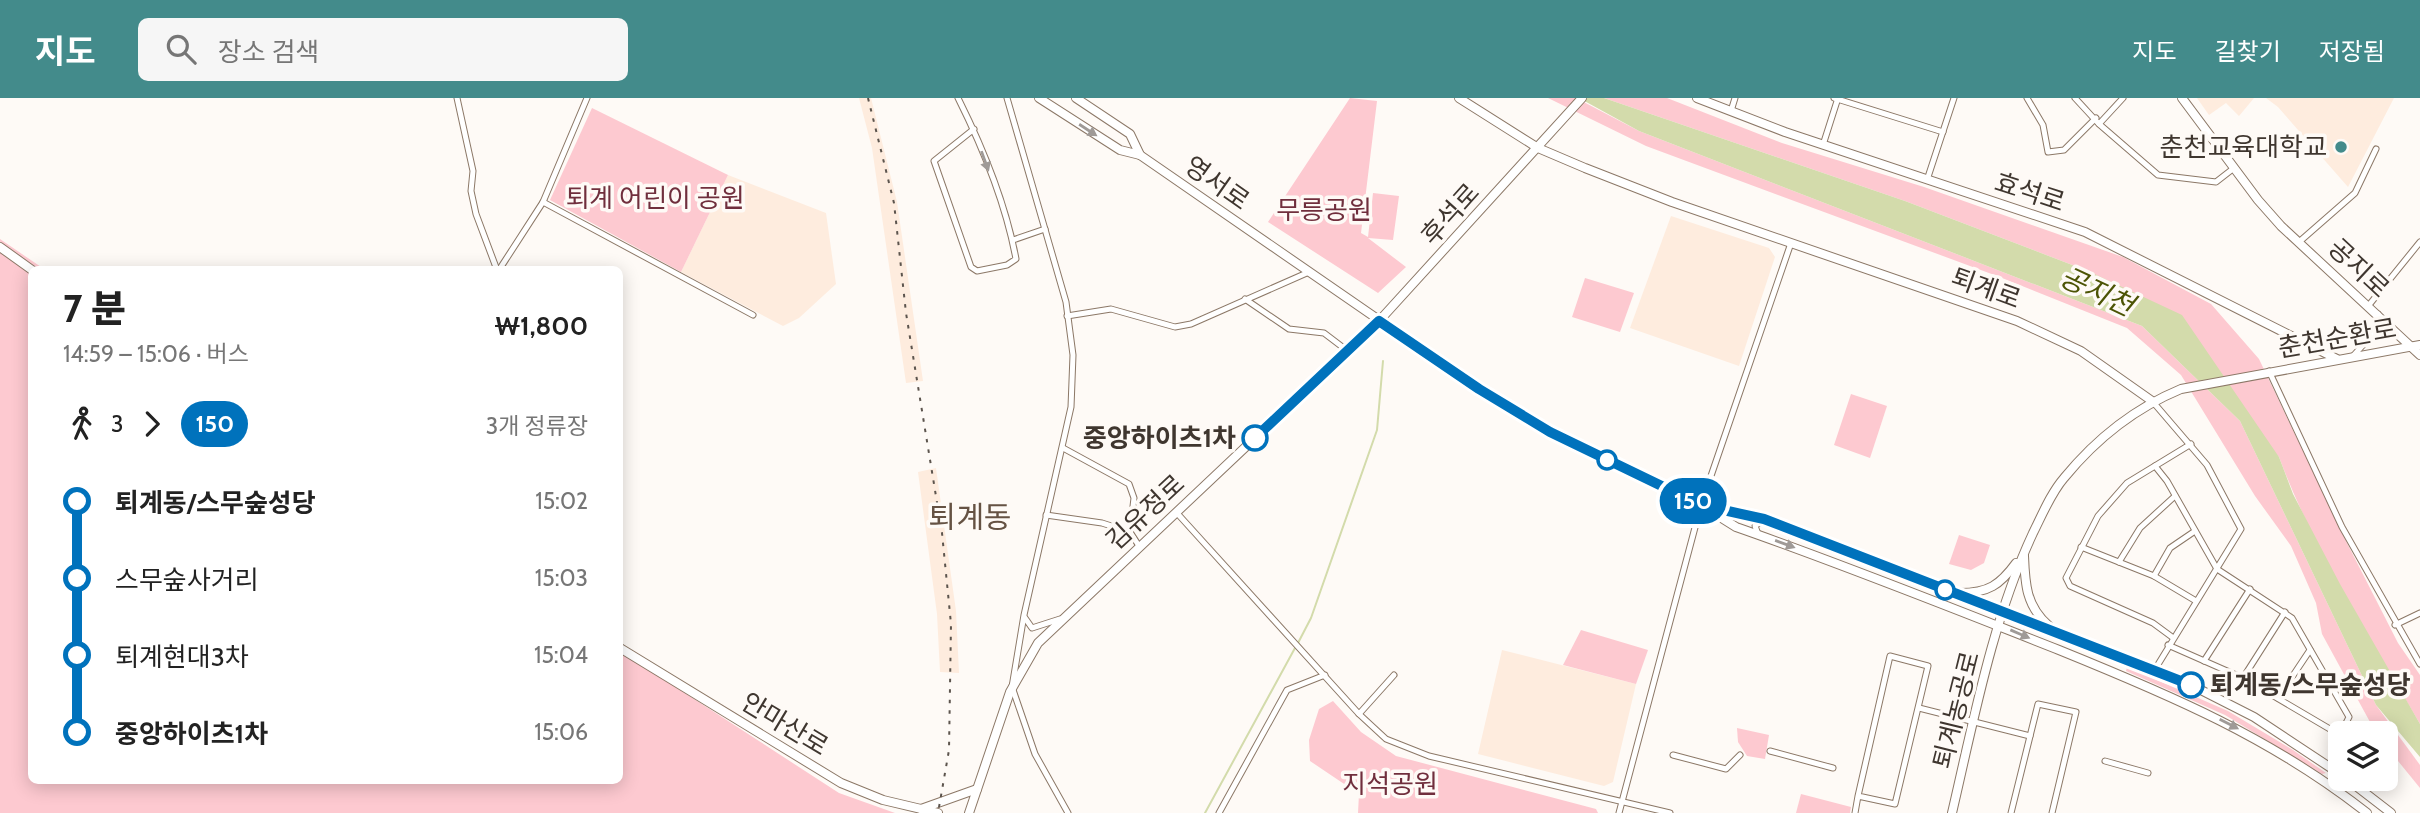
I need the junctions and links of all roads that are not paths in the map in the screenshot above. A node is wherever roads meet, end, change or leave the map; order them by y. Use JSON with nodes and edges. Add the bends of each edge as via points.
{"nodes":[{"id":1,"x":457,"y":98,"type":"edge"},
{"id":2,"x":587,"y":98,"type":"edge"},
{"id":3,"x":958,"y":98,"type":"edge"},
{"id":4,"x":1007,"y":98,"type":"edge"},
{"id":5,"x":1039,"y":98,"type":"edge"},
{"id":6,"x":1076,"y":98,"type":"edge"},
{"id":7,"x":1459,"y":98,"type":"edge"},
{"id":8,"x":1582,"y":98,"type":"edge"},
{"id":9,"x":1697,"y":98,"type":"edge"},
{"id":10,"x":1735,"y":98,"type":"edge"},
{"id":11,"x":1837,"y":98,"type":"edge"},
{"id":12,"x":1954,"y":98,"type":"edge"},
{"id":13,"x":2027,"y":98,"type":"edge"},
{"id":14,"x":2075,"y":98,"type":"edge"},
{"id":15,"x":2123,"y":98,"type":"edge"},
{"id":16,"x":2182,"y":98,"type":"edge"},
{"id":17,"x":1731,"y":111,"type":"junction"},
{"id":18,"x":2097,"y":121,"type":"junction"},
{"id":19,"x":974,"y":129,"type":"junction"},
{"id":20,"x":1943,"y":132,"type":"junction"},
{"id":21,"x":1823,"y":145,"type":"junction"},
{"id":22,"x":1538,"y":148,"type":"junction"},
{"id":23,"x":2376,"y":149,"type":"dead end"},
{"id":24,"x":1140,"y":155,"type":"junction"},
{"id":25,"x":2234,"y":168,"type":"junction"},
{"id":26,"x":1927,"y":180,"type":"junction"},
{"id":27,"x":543,"y":202,"type":"junction"},
{"id":28,"x":1045,"y":229,"type":"junction"},
{"id":29,"x":1013,"y":240,"type":"junction"},
{"id":30,"x":2299,"y":242,"type":"junction"},
{"id":31,"x":2420,"y":242,"type":"edge"},
{"id":32,"x":1791,"y":243,"type":"junction"},
{"id":33,"x":0,"y":247,"type":"edge"},
{"id":34,"x":496,"y":266,"type":"edge"},
{"id":35,"x":501,"y":266,"type":"edge"},
{"id":36,"x":28,"y":267,"type":"edge"},
{"id":37,"x":1310,"y":272,"type":"junction"},
{"id":38,"x":1245,"y":299,"type":"junction"},
{"id":39,"x":2369,"y":305,"type":"junction"},
{"id":40,"x":2378,"y":314,"type":"junction"},
{"id":41,"x":753,"y":315,"type":"dead end"},
{"id":42,"x":1067,"y":316,"type":"junction"},
{"id":43,"x":1379,"y":321,"type":"junction"},
{"id":44,"x":2416,"y":346,"type":"edge"},
{"id":45,"x":1349,"y":352,"type":"junction"},
{"id":46,"x":2420,"y":355,"type":"edge"},
{"id":47,"x":2353,"y":356,"type":"junction"},
{"id":48,"x":2337,"y":359,"type":"junction"},
{"id":49,"x":2265,"y":372,"type":"junction"},
{"id":50,"x":2152,"y":401,"type":"junction"},
{"id":51,"x":2192,"y":444,"type":"junction"},
{"id":52,"x":1063,"y":448,"type":"junction"},
{"id":53,"x":2155,"y":466,"type":"junction"},
{"id":54,"x":2175,"y":496,"type":"junction"},
{"id":55,"x":1701,"y":505,"type":"junction"},
{"id":56,"x":1176,"y":512,"type":"junction"},
{"id":57,"x":1046,"y":515,"type":"junction"},
{"id":58,"x":1764,"y":519,"type":"junction"},
{"id":59,"x":2195,"y":531,"type":"junction"},
{"id":60,"x":1130,"y":532,"type":"junction"},
{"id":61,"x":1758,"y":534,"type":"junction"},
{"id":62,"x":1139,"y":546,"type":"junction"},
{"id":63,"x":2081,"y":547,"type":"junction"},
{"id":64,"x":2024,"y":553,"type":"junction"},
{"id":65,"x":2119,"y":562,"type":"junction"},
{"id":66,"x":2217,"y":569,"type":"junction"},
{"id":67,"x":2154,"y":576,"type":"junction"},
{"id":68,"x":1929,"y":584,"type":"junction"},
{"id":69,"x":2249,"y":589,"type":"junction"},
{"id":70,"x":1952,"y":593,"type":"junction"},
{"id":71,"x":1923,"y":597,"type":"junction"},
{"id":72,"x":2196,"y":601,"type":"junction"},
{"id":73,"x":2285,"y":612,"type":"junction"},
{"id":74,"x":2420,"y":613,"type":"edge"},
{"id":75,"x":1024,"y":615,"type":"junction"},
{"id":76,"x":1063,"y":618,"type":"junction"},
{"id":77,"x":2001,"y":618,"type":"junction"},
{"id":78,"x":2395,"y":625,"type":"junction"},
{"id":79,"x":2056,"y":631,"type":"junction"},
{"id":80,"x":2172,"y":637,"type":"junction"},
{"id":81,"x":2084,"y":642,"type":"junction"},
{"id":82,"x":2168,"y":645,"type":"junction"},
{"id":83,"x":2310,"y":649,"type":"junction"},
{"id":84,"x":623,"y":650,"type":"edge"},
{"id":85,"x":2074,"y":657,"type":"junction"},
{"id":86,"x":2204,"y":661,"type":"junction"},
{"id":87,"x":2420,"y":664,"type":"edge"},
{"id":88,"x":2154,"y":671,"type":"junction"},
{"id":89,"x":1325,"y":675,"type":"junction"},
{"id":90,"x":1394,"y":675,"type":"dead end"},
{"id":91,"x":2243,"y":678,"type":"junction"},
{"id":92,"x":1012,"y":687,"type":"junction"},
{"id":93,"x":2278,"y":698,"type":"junction"},
{"id":94,"x":1919,"y":708,"type":"junction"},
{"id":95,"x":1359,"y":714,"type":"junction"},
{"id":96,"x":1973,"y":721,"type":"junction"},
{"id":97,"x":2347,"y":721,"type":"edge"},
{"id":98,"x":2328,"y":727,"type":"edge"},
{"id":99,"x":2030,"y":736,"type":"junction"},
{"id":100,"x":1770,"y":751,"type":"dead end"},
{"id":101,"x":1673,"y":755,"type":"dead end"},
{"id":102,"x":1740,"y":755,"type":"dead end"},
{"id":103,"x":2105,"y":761,"type":"dead end"},
{"id":104,"x":2328,"y":766,"type":"edge"},
{"id":105,"x":1833,"y":768,"type":"dead end"},
{"id":106,"x":2148,"y":773,"type":"dead end"},
{"id":107,"x":977,"y":789,"type":"junction"},
{"id":108,"x":2362,"y":791,"type":"edge"},
{"id":109,"x":1858,"y":796,"type":"junction"},
{"id":110,"x":1622,"y":802,"type":"junction"},
{"id":111,"x":925,"y":811,"type":"edge"},
{"id":112,"x":938,"y":813,"type":"edge"},
{"id":113,"x":969,"y":813,"type":"edge"},
{"id":114,"x":1068,"y":813,"type":"edge"},
{"id":115,"x":1219,"y":813,"type":"edge"},
{"id":116,"x":1619,"y":813,"type":"edge"},
{"id":117,"x":1670,"y":813,"type":"edge"},
{"id":118,"x":1854,"y":813,"type":"edge"},
{"id":119,"x":1952,"y":813,"type":"edge"},
{"id":120,"x":2011,"y":813,"type":"edge"},
{"id":121,"x":2052,"y":813,"type":"edge"},
{"id":122,"x":2367,"y":813,"type":"edge"},
{"id":123,"x":2390,"y":813,"type":"edge"}],
"edges":[{"from":1,"to":34,"type":"street","via":[[474,171],[471,191],[476,214]]},
{"from":2,"to":27,"type":"street"},
{"from":3,"to":19,"type":"street"},
{"from":4,"to":28,"type":"street"},
{"from":5,"to":24,"type":"street","name":"영서로","one_way":true,"via":[[1119,150]]},
{"from":6,"to":24,"type":"street","name":"영서로","via":[[1130,134]]},
{"from":7,"to":22,"type":"street","name":"퇴계로"},
{"from":8,"to":22,"type":"street","name":"후석로"},
{"from":9,"to":17,"type":"street","name":"효석로"},
{"from":10,"to":17,"type":"street"},
{"from":11,"to":20,"type":"street"},
{"from":11,"to":21,"type":"street"},
{"from":12,"to":20,"type":"street"},
{"from":13,"to":18,"type":"street","via":[[2043,125],[2048,152],[2064,150]]},
{"from":14,"to":18,"type":"street"},
{"from":15,"to":18,"type":"street"},
{"from":16,"to":25,"type":"street","name":"공지로"},
{"from":17,"to":21,"type":"street","name":"효석로"},
{"from":18,"to":25,"type":"street","via":[[2158,175],[2217,181]]},
{"from":19,"to":29,"type":"street","one_way":true},
{"from":19,"to":29,"type":"street","via":[[934,161],[971,267],[977,271],[1007,265],[1016,259]]},
{"from":20,"to":26,"type":"street"},
{"from":21,"to":26,"type":"street","name":"효석로"},
{"from":22,"to":32,"type":"street","name":"퇴계로"},
{"from":22,"to":43,"type":"street","name":"후석로"},
{"from":23,"to":30,"type":"street","name":"공지로","via":[[2355,193]]},
{"from":24,"to":37,"type":"street","name":"영서로"},
{"from":25,"to":30,"type":"street","name":"공지로"},
{"from":26,"to":48,"type":"street","name":"효석로","via":[[2085,232]]},
{"from":27,"to":35,"type":"street"},
{"from":27,"to":41,"type":"street"},
{"from":28,"to":29,"type":"street"},
{"from":28,"to":42,"type":"street"},
{"from":30,"to":39,"type":"street","name":"공지로"},
{"from":31,"to":39,"type":"street"},
{"from":32,"to":50,"type":"street","name":"퇴계로","via":[[2017,321],[2081,351]]},
{"from":32,"to":55,"type":"street"},
{"from":33,"to":36,"type":"street"},
{"from":37,"to":38,"type":"street"},
{"from":37,"to":43,"type":"street","name":"영서로"},
{"from":38,"to":42,"type":"street","via":[[1175,327],[1111,309]]},
{"from":38,"to":45,"type":"street","via":[[1289,329],[1324,333]]},
{"from":39,"to":40,"type":"street","name":"공지로"},
{"from":40,"to":44,"type":"street","name":"공지로"},
{"from":40,"to":47,"type":"street","via":[[2375,332]]},
{"from":42,"to":52,"type":"street","via":[[1073,355],[1072,407]]},
{"from":43,"to":45,"type":"street","name":"김유정로"},
{"from":43,"to":55,"type":"street","name":"영서로","via":[[1550,432]]},
{"from":44,"to":46,"type":"street","name":"공지로"},
{"from":44,"to":47,"type":"street","name":"춘천순환로"},
{"from":45,"to":56,"type":"street","name":"김유정로"},
{"from":47,"to":48,"type":"street","name":"춘천순환로"},
{"from":48,"to":49,"type":"street","name":"춘천순환로"},
{"from":49,"to":50,"type":"street","name":"춘천순환로","via":[[2190,386]]},
{"from":49,"to":78,"type":"street"},
{"from":50,"to":51,"type":"street"},
{"from":50,"to":64,"type":"street","via":[[2118,425],[2063,479]]},
{"from":51,"to":53,"type":"street"},
{"from":51,"to":66,"type":"street","via":[[2241,529]]},
{"from":52,"to":57,"type":"street"},
{"from":52,"to":60,"type":"street","via":[[1129,484],[1134,498]]},
{"from":53,"to":54,"type":"street"},
{"from":53,"to":63,"type":"street","via":[[2127,483],[2098,516]]},
{"from":54,"to":59,"type":"street"},
{"from":54,"to":65,"type":"street","via":[[2140,528]]},
{"from":55,"to":58,"type":"street","name":"영서로"},
{"from":55,"to":61,"type":"street","name":"영서로","via":[[1736,527]]},
{"from":55,"to":110,"type":"street"},
{"from":56,"to":62,"type":"street","name":"김유정로"},
{"from":56,"to":89,"type":"street"},
{"from":57,"to":60,"type":"street"},
{"from":57,"to":75,"type":"street"},
{"from":58,"to":61,"type":"street","via":[[1755,526]]},
{"from":58,"to":68,"type":"street","name":"영서로"},
{"from":59,"to":66,"type":"street"},
{"from":59,"to":67,"type":"street","via":[[2170,548]]},
{"from":60,"to":62,"type":"street"},
{"from":61,"to":71,"type":"street","name":"영서로","one_way":true},
{"from":62,"to":76,"type":"street","name":"김유정로"},
{"from":63,"to":65,"type":"street"},
{"from":63,"to":80,"type":"street","via":[[2066,578],[2070,586],[2153,623]]},
{"from":64,"to":70,"type":"street","via":[[2005,578],[1986,592]]},
{"from":64,"to":77,"type":"street"},
{"from":64,"to":79,"type":"street","via":[[2029,599],[2034,611]]},
{"from":65,"to":67,"type":"street"},
{"from":66,"to":69,"type":"street"},
{"from":66,"to":72,"type":"street"},
{"from":67,"to":72,"type":"street"},
{"from":68,"to":70,"type":"street","name":"영서로"},
{"from":68,"to":71,"type":"street","via":[[1933,593]]},
{"from":69,"to":73,"type":"street"},
{"from":69,"to":86,"type":"street"},
{"from":70,"to":77,"type":"street","name":"영서로"},
{"from":71,"to":77,"type":"street","name":"영서로"},
{"from":72,"to":80,"type":"street"},
{"from":73,"to":83,"type":"street"},
{"from":73,"to":91,"type":"street"},
{"from":74,"to":78,"type":"street"},
{"from":75,"to":76,"type":"street","via":[[1032,628]]},
{"from":75,"to":92,"type":"street"},
{"from":76,"to":92,"type":"street","name":"김유정로","via":[[1038,643]]},
{"from":77,"to":79,"type":"street","name":"영서로"},
{"from":77,"to":85,"type":"street","name":"영서로","one_way":true},
{"from":77,"to":96,"type":"street","name":"퇴계농공로"},
{"from":78,"to":87,"type":"street"},
{"from":79,"to":81,"type":"street","name":"영서로"},
{"from":80,"to":82,"type":"street"},
{"from":81,"to":85,"type":"street","via":[[2072,646]]},
{"from":81,"to":88,"type":"street","name":"영서로"},
{"from":82,"to":86,"type":"street"},
{"from":82,"to":88,"type":"street"},
{"from":83,"to":93,"type":"street"},
{"from":83,"to":97,"type":"street","via":[[2349,717]]},
{"from":84,"to":111,"type":"street","name":"안마산로","via":[[841,783]]},
{"from":85,"to":122,"type":"street","name":"영서로","one_way":true,"via":[[2251,735]]},
{"from":86,"to":91,"type":"street"},
{"from":88,"to":104,"type":"street","name":"영서로","via":[[2254,717]]},
{"from":89,"to":95,"type":"street"},
{"from":89,"to":115,"type":"street","via":[[1287,690]]},
{"from":90,"to":95,"type":"street"},
{"from":91,"to":93,"type":"street"},
{"from":92,"to":107,"type":"street","name":"김유정로"},
{"from":92,"to":114,"type":"street","via":[[1035,754]]},
{"from":93,"to":98,"type":"street"},
{"from":94,"to":96,"type":"street"},
{"from":94,"to":109,"type":"street","via":[[1895,804]]},
{"from":94,"to":109,"type":"street","via":[[1928,666],[1890,656]]},
{"from":95,"to":110,"type":"street","via":[[1386,739],[1429,756]]},
{"from":96,"to":99,"type":"street"},
{"from":96,"to":119,"type":"street","name":"퇴계농공로"},
{"from":99,"to":120,"type":"street"},
{"from":99,"to":121,"type":"street","via":[[2038,704],[2076,712]]},
{"from":100,"to":105,"type":"street"},
{"from":101,"to":102,"type":"street","via":[[1726,769]]},
{"from":103,"to":106,"type":"street"},
{"from":107,"to":111,"type":"street"},
{"from":107,"to":113,"type":"street","name":"김유정로"},
{"from":108,"to":123,"type":"street"},
{"from":109,"to":118,"type":"street"},
{"from":110,"to":116,"type":"street"},
{"from":110,"to":117,"type":"street"},
{"from":111,"to":112,"type":"street","name":"안마산로"}]}
